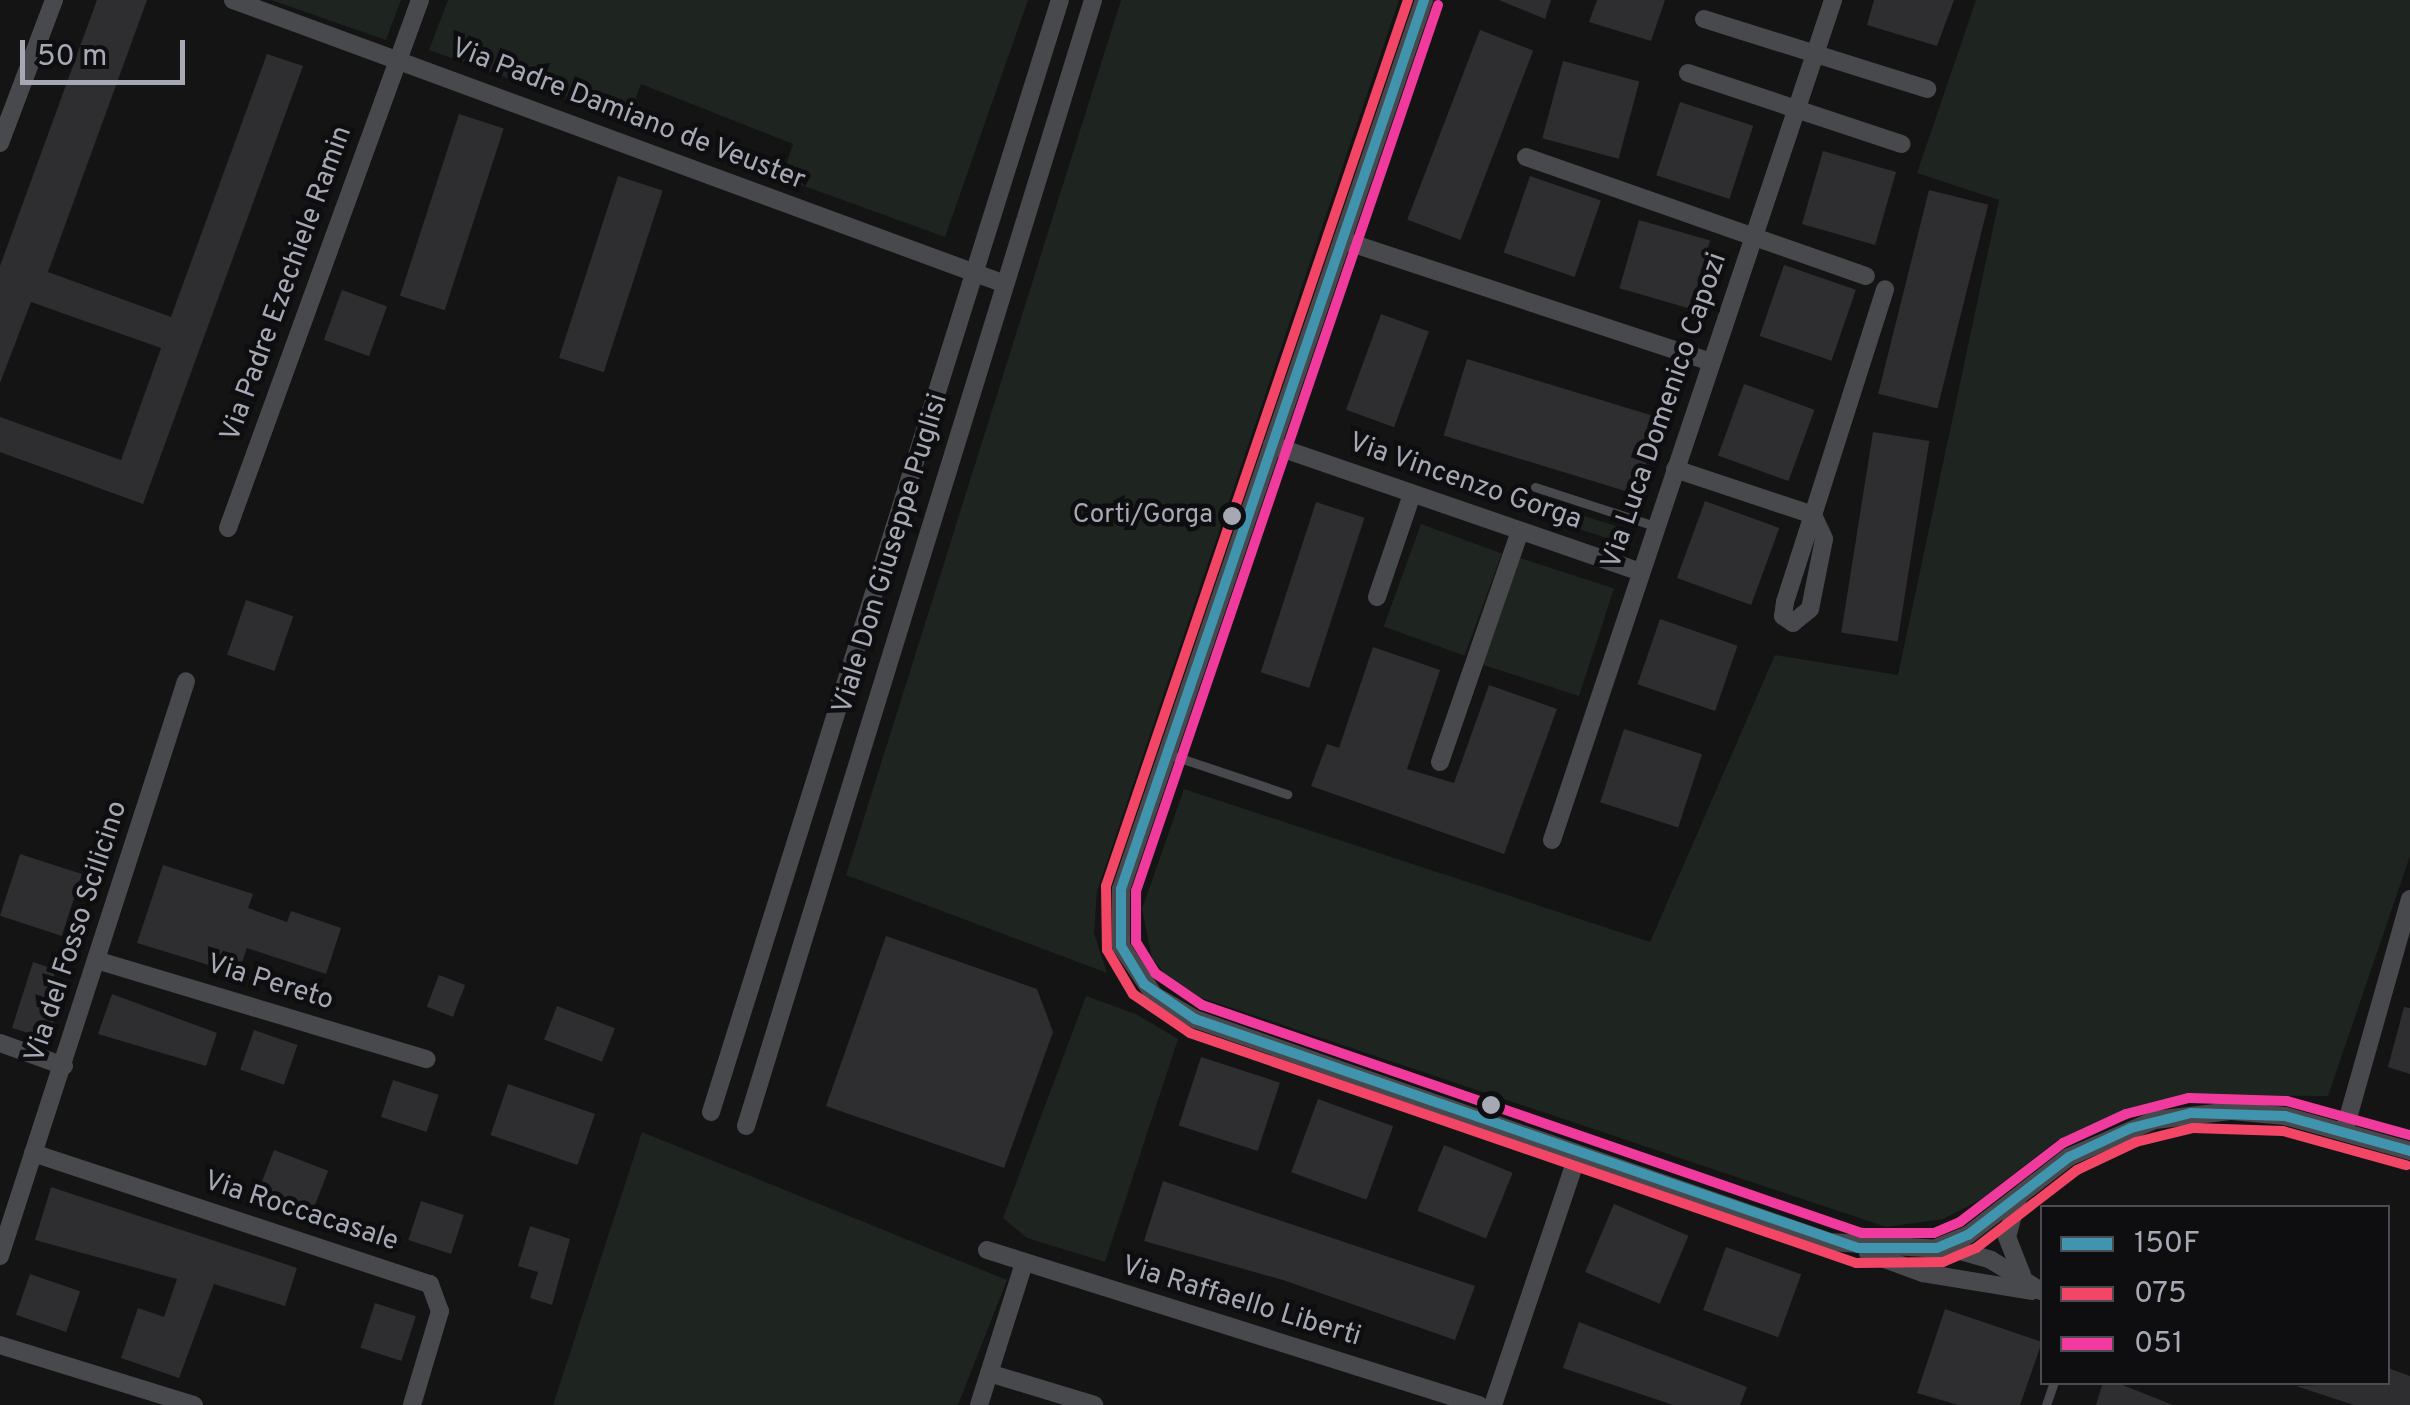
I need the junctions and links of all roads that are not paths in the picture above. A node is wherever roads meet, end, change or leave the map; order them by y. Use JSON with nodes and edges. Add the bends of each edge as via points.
{"nodes":[{"id":1,"x":54,"y":0,"type":"edge"},
{"id":2,"x":233,"y":0,"type":"edge"},
{"id":3,"x":420,"y":0,"type":"edge"},
{"id":4,"x":1060,"y":0,"type":"edge"},
{"id":5,"x":1092,"y":0,"type":"edge"},
{"id":6,"x":1424,"y":0,"type":"edge"},
{"id":7,"x":1833,"y":0,"type":"edge"},
{"id":8,"x":1704,"y":19,"type":"dead end"},
{"id":9,"x":1815,"y":54,"type":"junction"},
{"id":10,"x":399,"y":59,"type":"junction"},
{"id":11,"x":1688,"y":73,"type":"dead end"},
{"id":12,"x":1927,"y":90,"type":"dead end"},
{"id":13,"x":1796,"y":110,"type":"junction"},
{"id":14,"x":0,"y":143,"type":"edge"},
{"id":15,"x":1901,"y":144,"type":"dead end"},
{"id":16,"x":1526,"y":157,"type":"dead end"},
{"id":17,"x":1753,"y":236,"type":"junction"},
{"id":18,"x":1342,"y":240,"type":"junction"},
{"id":19,"x":974,"y":274,"type":"junction"},
{"id":20,"x":1866,"y":276,"type":"dead end"},
{"id":21,"x":1002,"y":283,"type":"junction"},
{"id":22,"x":1885,"y":289,"type":"dead end"},
{"id":23,"x":1710,"y":362,"type":"junction"},
{"id":24,"x":1272,"y":445,"type":"junction"},
{"id":25,"x":1675,"y":469,"type":"junction"},
{"id":26,"x":1535,"y":487,"type":"dead end"},
{"id":27,"x":1412,"y":494,"type":"junction"},
{"id":28,"x":1813,"y":514,"type":"junction"},
{"id":29,"x":1656,"y":526,"type":"junction"},
{"id":30,"x":228,"y":528,"type":"dead end"},
{"id":31,"x":1520,"y":531,"type":"junction"},
{"id":32,"x":1640,"y":572,"type":"junction"},
{"id":33,"x":1377,"y":598,"type":"dead end"},
{"id":34,"x":186,"y":680,"type":"dead end"},
{"id":35,"x":1168,"y":754,"type":"junction"},
{"id":36,"x":1440,"y":762,"type":"dead end"},
{"id":37,"x":1287,"y":794,"type":"dead end"},
{"id":38,"x":1552,"y":840,"type":"dead end"},
{"id":39,"x":2410,"y":898,"type":"edge"},
{"id":40,"x":776,"y":905,"type":"junction"},
{"id":41,"x":810,"y":914,"type":"junction"},
{"id":42,"x":96,"y":960,"type":"junction"},
{"id":43,"x":0,"y":1043,"type":"edge"},
{"id":44,"x":428,"y":1059,"type":"dead end"},
{"id":45,"x":64,"y":1066,"type":"junction"},
{"id":46,"x":711,"y":1112,"type":"dead end"},
{"id":47,"x":746,"y":1126,"type":"dead end"},
{"id":48,"x":2344,"y":1132,"type":"junction"},
{"id":49,"x":2410,"y":1151,"type":"edge"},
{"id":50,"x":32,"y":1153,"type":"junction"},
{"id":51,"x":1578,"y":1154,"type":"junction"},
{"id":52,"x":2021,"y":1191,"type":"junction"},
{"id":53,"x":1858,"y":1248,"type":"junction"},
{"id":54,"x":1936,"y":1248,"type":"junction"},
{"id":55,"x":987,"y":1250,"type":"dead end"},
{"id":56,"x":0,"y":1256,"type":"edge"},
{"id":57,"x":1024,"y":1263,"type":"junction"},
{"id":58,"x":2040,"y":1290,"type":"edge"},
{"id":59,"x":2040,"y":1291,"type":"edge"},
{"id":60,"x":2040,"y":1292,"type":"edge"},
{"id":61,"x":0,"y":1345,"type":"edge"},
{"id":62,"x":989,"y":1373,"type":"junction"},
{"id":63,"x":194,"y":1405,"type":"edge"},
{"id":64,"x":412,"y":1405,"type":"edge"},
{"id":65,"x":980,"y":1405,"type":"edge"},
{"id":66,"x":1094,"y":1405,"type":"edge"},
{"id":67,"x":1479,"y":1405,"type":"edge"},
{"id":68,"x":1493,"y":1405,"type":"edge"}],
"edges":[{"from":1,"to":14,"type":"street"},
{"from":2,"to":10,"type":"street","name":"Via Padre Damiano de Veuster"},
{"from":3,"to":10,"type":"street","name":"Via Padre Ezechiele Ramin"},
{"from":4,"to":19,"type":"street","name":"Viale Don Giuseppe Puglisi"},
{"from":5,"to":21,"type":"street","name":"Viale Don Giuseppe Puglisi"},
{"from":6,"to":18,"type":"street"},
{"from":7,"to":9,"type":"street","name":"Via Luca Domenico Capozi"},
{"from":8,"to":9,"type":"street"},
{"from":9,"to":12,"type":"street"},
{"from":9,"to":13,"type":"street","name":"Via Luca Domenico Capozi"},
{"from":10,"to":19,"type":"street","name":"Via Padre Damiano de Veuster"},
{"from":10,"to":30,"type":"street","name":"Via Padre Ezechiele Ramin"},
{"from":11,"to":13,"type":"street"},
{"from":13,"to":15,"type":"street"},
{"from":13,"to":17,"type":"street","name":"Via Luca Domenico Capozi"},
{"from":16,"to":17,"type":"street"},
{"from":17,"to":20,"type":"street"},
{"from":17,"to":23,"type":"street","name":"Via Luca Domenico Capozi"},
{"from":18,"to":23,"type":"street"},
{"from":18,"to":24,"type":"street"},
{"from":19,"to":21,"type":"street","name":"Via Padre Damiano de Veuster"},
{"from":19,"to":40,"type":"street","name":"Viale Don Giuseppe Puglisi"},
{"from":21,"to":41,"type":"street","name":"Viale Don Giuseppe Puglisi"},
{"from":22,"to":28,"type":"street"},
{"from":23,"to":25,"type":"street","name":"Via Luca Domenico Capozi"},
{"from":24,"to":27,"type":"street","name":"Via Vincenzo Gorga"},
{"from":24,"to":35,"type":"street"},
{"from":25,"to":28,"type":"street"},
{"from":25,"to":29,"type":"street","name":"Via Luca Domenico Capozi"},
{"from":26,"to":29,"type":"lane"},
{"from":27,"to":31,"type":"street","name":"Via Vincenzo Gorga"},
{"from":27,"to":33,"type":"street"},
{"from":28,"to":28,"type":"street","via":[[1782,612],[1793,624],[1810,609],[1824,538]]},
{"from":29,"to":32,"type":"street","name":"Via Luca Domenico Capozi"},
{"from":31,"to":32,"type":"street","name":"Via Vincenzo Gorga"},
{"from":31,"to":36,"type":"street"},
{"from":32,"to":38,"type":"street","name":"Via Luca Domenico Capozi"},
{"from":34,"to":42,"type":"street","name":"Via del Fosso Scilicino"},
{"from":35,"to":37,"type":"lane"},
{"from":35,"to":51,"type":"street","via":[[1117,916],[1121,946],[1154,995],[1194,1019]]},
{"from":39,"to":48,"type":"street"},
{"from":40,"to":41,"type":"street"},
{"from":40,"to":46,"type":"street","name":"Viale Don Giuseppe Puglisi"},
{"from":41,"to":47,"type":"street","name":"Viale Don Giuseppe Puglisi"},
{"from":42,"to":44,"type":"street","name":"Via Pereto"},
{"from":42,"to":45,"type":"street","name":"Via del Fosso Scilicino"},
{"from":43,"to":45,"type":"street"},
{"from":45,"to":50,"type":"street","name":"Via del Fosso Scilicino"},
{"from":48,"to":49,"type":"street"},
{"from":48,"to":52,"type":"street","via":[[2284,1116],[2192,1113],[2104,1140]]},
{"from":50,"to":56,"type":"street","name":"Via del Fosso Scilicino"},
{"from":50,"to":64,"type":"street","name":"Via Roccacasale","via":[[430,1284],[440,1311]]},
{"from":51,"to":53,"type":"street"},
{"from":51,"to":68,"type":"street"},
{"from":52,"to":54,"type":"street","via":[[1968,1235]]},
{"from":52,"to":58,"type":"street","via":[[2008,1222],[2008,1250],[2022,1276]]},
{"from":53,"to":54,"type":"street"},
{"from":53,"to":60,"type":"street","via":[[1922,1273]]},
{"from":54,"to":59,"type":"street","via":[[1991,1260]]},
{"from":55,"to":57,"type":"street","name":"Via Raffaello Liberti"},
{"from":57,"to":62,"type":"street"},
{"from":57,"to":67,"type":"street","name":"Via Raffaello Liberti"},
{"from":61,"to":63,"type":"street"},
{"from":62,"to":65,"type":"street"},
{"from":62,"to":66,"type":"street"}]}
